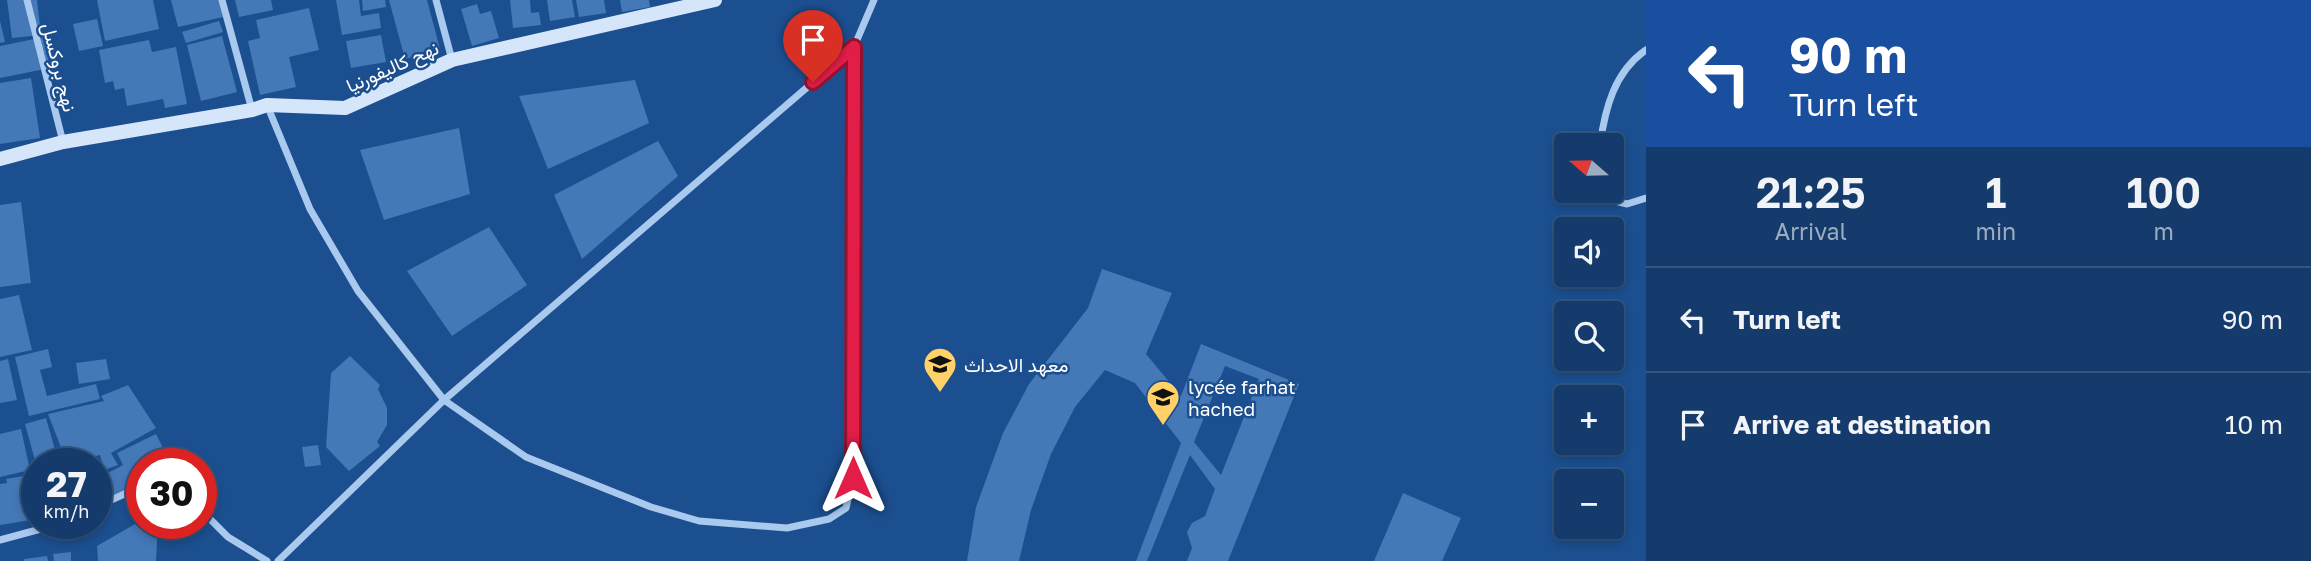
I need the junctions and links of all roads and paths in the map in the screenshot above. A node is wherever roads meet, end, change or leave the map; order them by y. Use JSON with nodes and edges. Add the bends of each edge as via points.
{"nodes":[{"id":1,"x":27,"y":0,"type":"edge"},
{"id":2,"x":222,"y":0,"type":"edge"},
{"id":3,"x":436,"y":0,"type":"edge"},
{"id":4,"x":715,"y":0,"type":"edge"},
{"id":5,"x":874,"y":0,"type":"edge"},
{"id":6,"x":854,"y":47,"type":"junction"},
{"id":7,"x":1646,"y":50,"type":"edge"},
{"id":8,"x":452,"y":60,"type":"junction"},
{"id":9,"x":267,"y":105,"type":"junction"},
{"id":10,"x":252,"y":110,"type":"junction"},
{"id":11,"x":1602,"y":133,"type":"edge"},
{"id":12,"x":62,"y":142,"type":"junction"},
{"id":13,"x":0,"y":159,"type":"edge"},
{"id":14,"x":1646,"y":198,"type":"edge"},
{"id":15,"x":1623,"y":203,"type":"edge"},
{"id":16,"x":444,"y":400,"type":"junction"},
{"id":17,"x":217,"y":526,"type":"edge"},
{"id":18,"x":21,"y":534,"type":"edge"},
{"id":19,"x":0,"y":540,"type":"edge"},
{"id":20,"x":267,"y":561,"type":"edge"},
{"id":21,"x":278,"y":561,"type":"edge"}],
"edges":[{"from":1,"to":12,"type":"street","name":"نهج بروكسل"},
{"from":2,"to":10,"type":"street"},
{"from":3,"to":8,"type":"street"},
{"from":4,"to":8,"type":"street","name":"نهح كاليفورنيا"},
{"from":5,"to":6,"type":"street"},
{"from":6,"to":16,"type":"street"},
{"from":6,"to":16,"type":"street","via":[[853,478],[846,508],[829,519],[787,528],[699,521],[651,508],[526,457]]},
{"from":7,"to":11,"type":"street","via":[[1633,59],[1606,103]]},
{"from":8,"to":9,"type":"street","name":"نهح كاليفورنيا","via":[[345,108]]},
{"from":9,"to":10,"type":"street","name":"نهح كاليفورنيا"},
{"from":9,"to":16,"type":"street","via":[[310,209],[358,291]]},
{"from":10,"to":12,"type":"street","name":"نهح كاليفورنيا"},
{"from":12,"to":13,"type":"street","name":"نهح كاليفورنيا"},
{"from":14,"to":15,"type":"street"},
{"from":16,"to":21,"type":"street"},
{"from":17,"to":20,"type":"street"},
{"from":18,"to":19,"type":"street"}]}
